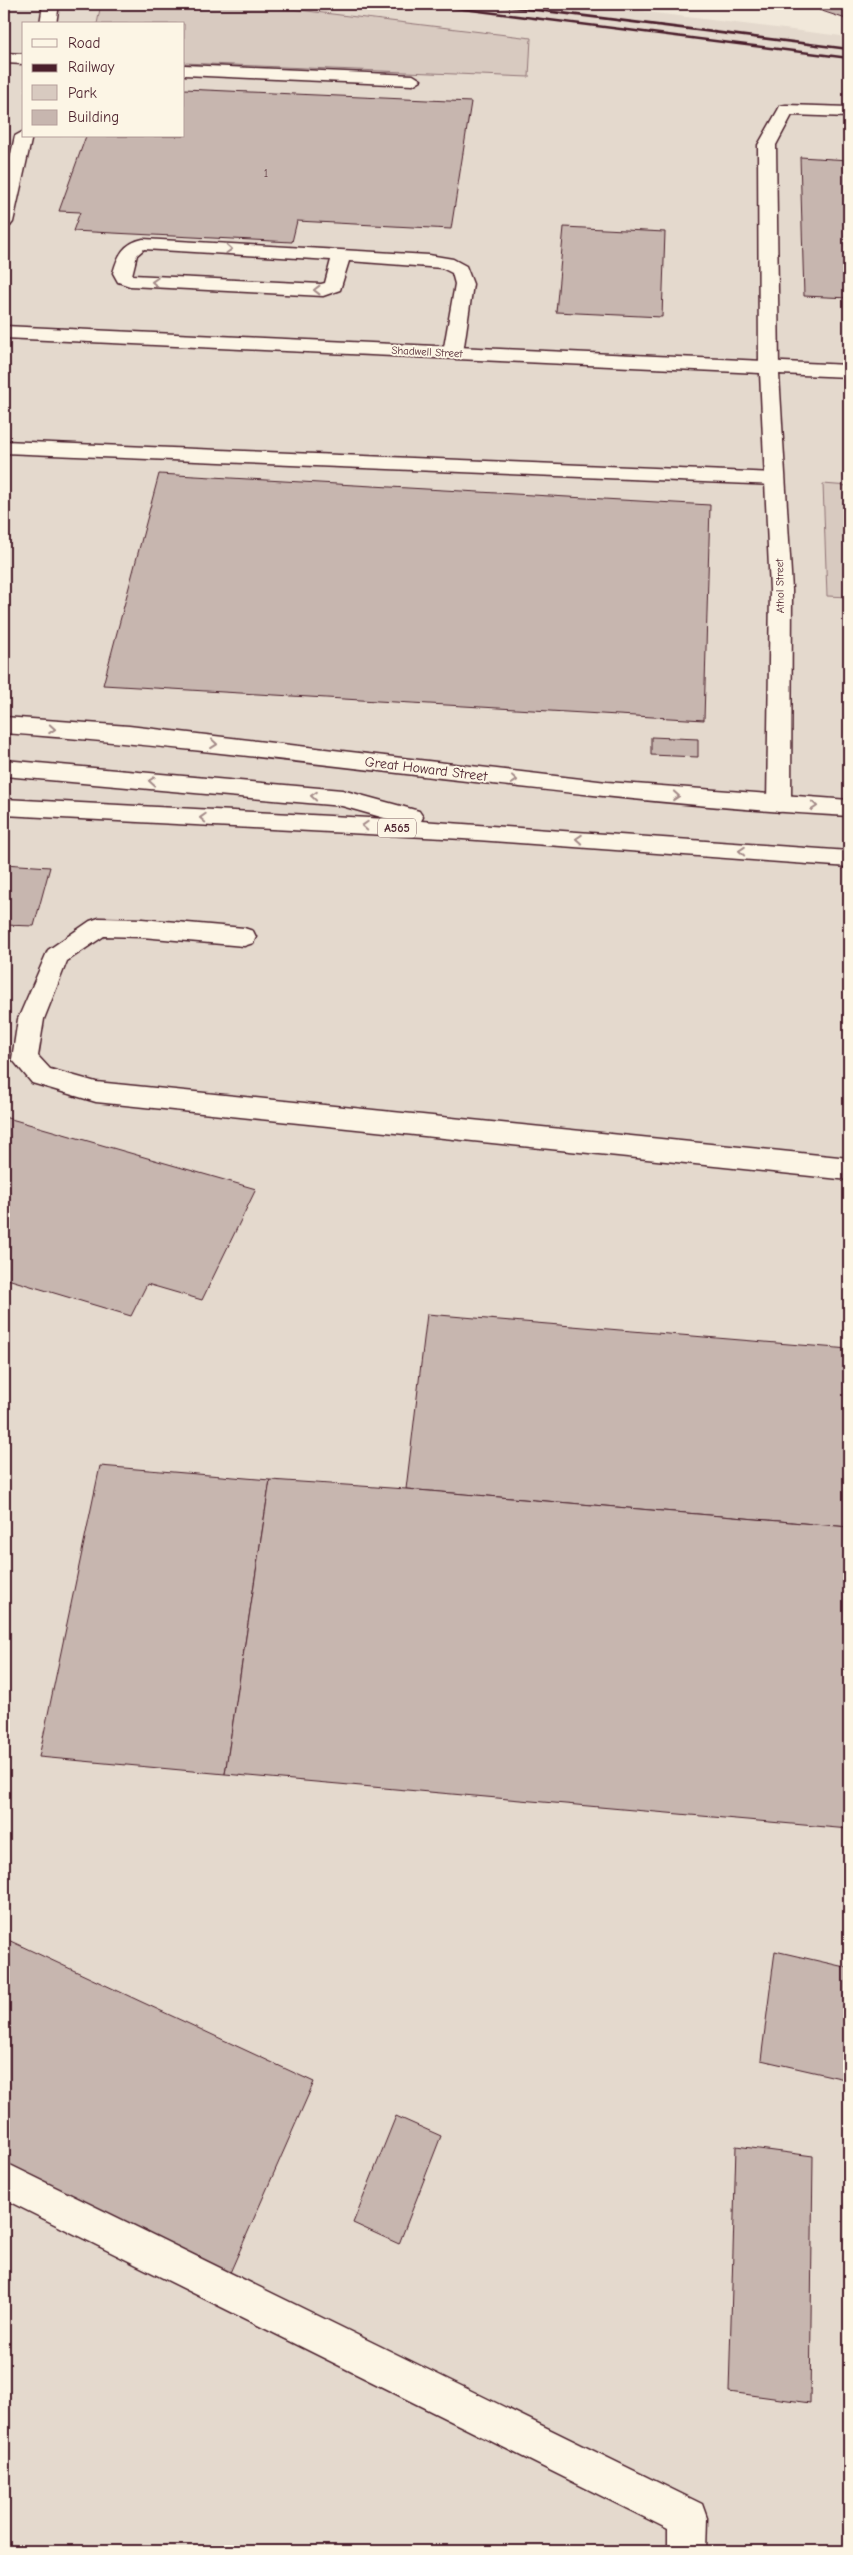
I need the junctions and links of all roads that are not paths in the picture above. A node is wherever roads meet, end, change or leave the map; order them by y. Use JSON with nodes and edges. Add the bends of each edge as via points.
{"nodes":[{"id":1,"x":51,"y":4,"type":"edge"},
{"id":2,"x":48,"y":22,"type":"edge"},
{"id":3,"x":4,"y":58,"type":"edge"},
{"id":4,"x":22,"y":59,"type":"edge"},
{"id":5,"x":185,"y":70,"type":"edge"},
{"id":6,"x":413,"y":80,"type":"dead end"},
{"id":7,"x":849,"y":112,"type":"edge"},
{"id":8,"x":24,"y":138,"type":"edge"},
{"id":9,"x":4,"y":222,"type":"edge"},
{"id":10,"x":341,"y":255,"type":"junction"},
{"id":11,"x":4,"y":332,"type":"edge"},
{"id":12,"x":453,"y":353,"type":"junction"},
{"id":13,"x":769,"y":368,"type":"junction"},
{"id":14,"x":849,"y":371,"type":"edge"},
{"id":15,"x":4,"y":447,"type":"edge"},
{"id":16,"x":774,"y":479,"type":"junction"},
{"id":17,"x":4,"y":725,"type":"edge"},
{"id":18,"x":4,"y":768,"type":"edge"},
{"id":19,"x":779,"y":804,"type":"junction"},
{"id":20,"x":4,"y":807,"type":"edge"},
{"id":21,"x":849,"y":808,"type":"edge"},
{"id":22,"x":463,"y":831,"type":"junction"},
{"id":23,"x":849,"y":859,"type":"edge"},
{"id":24,"x":244,"y":937,"type":"dead end"},
{"id":25,"x":849,"y":1169,"type":"edge"},
{"id":26,"x":4,"y":2180,"type":"edge"},
{"id":27,"x":687,"y":2551,"type":"edge"}],
"edges":[{"from":1,"to":2,"type":"main road"},
{"from":3,"to":4,"type":"main road"},
{"from":5,"to":6,"type":"main road"},
{"from":7,"to":13,"type":"main road","name":"Athol Street","via":[[786,110],[768,145]]},
{"from":8,"to":9,"type":"main road"},
{"from":10,"to":10,"type":"main road","one_way":true,"via":[[334,286],[323,290],[130,280],[122,273],[130,250],[143,244]]},
{"from":10,"to":12,"type":"main road","via":[[428,260],[447,263],[460,270],[464,284]]},
{"from":11,"to":12,"type":"main road","name":"Shadwell Street"},
{"from":12,"to":13,"type":"main road","name":"Shadwell Street"},
{"from":13,"to":14,"type":"main road","name":"Shadwell Street"},
{"from":13,"to":16,"type":"main road","name":"Athol Street"},
{"from":15,"to":16,"type":"main road"},
{"from":16,"to":19,"type":"main road","name":"Athol Street","via":[[781,590]]},
{"from":17,"to":19,"type":"main road","name":"Great Howard Street","one_way":true,"via":[[130,734],[607,790]]},
{"from":22,"to":18,"type":"main road","one_way":true,"via":[[342,798]]},
{"from":19,"to":21,"type":"main road","name":"Great Howard Street","one_way":true},
{"from":22,"to":20,"type":"main road","number":"A565","one_way":true},
{"from":23,"to":22,"type":"main road","number":"A565","one_way":true},
{"from":24,"to":25,"type":"main road","via":[[100,927],[57,956],[31,1020],[24,1059],[41,1076],[96,1092]]},
{"from":26,"to":27,"type":"main road","via":[[688,2518]]}]}
